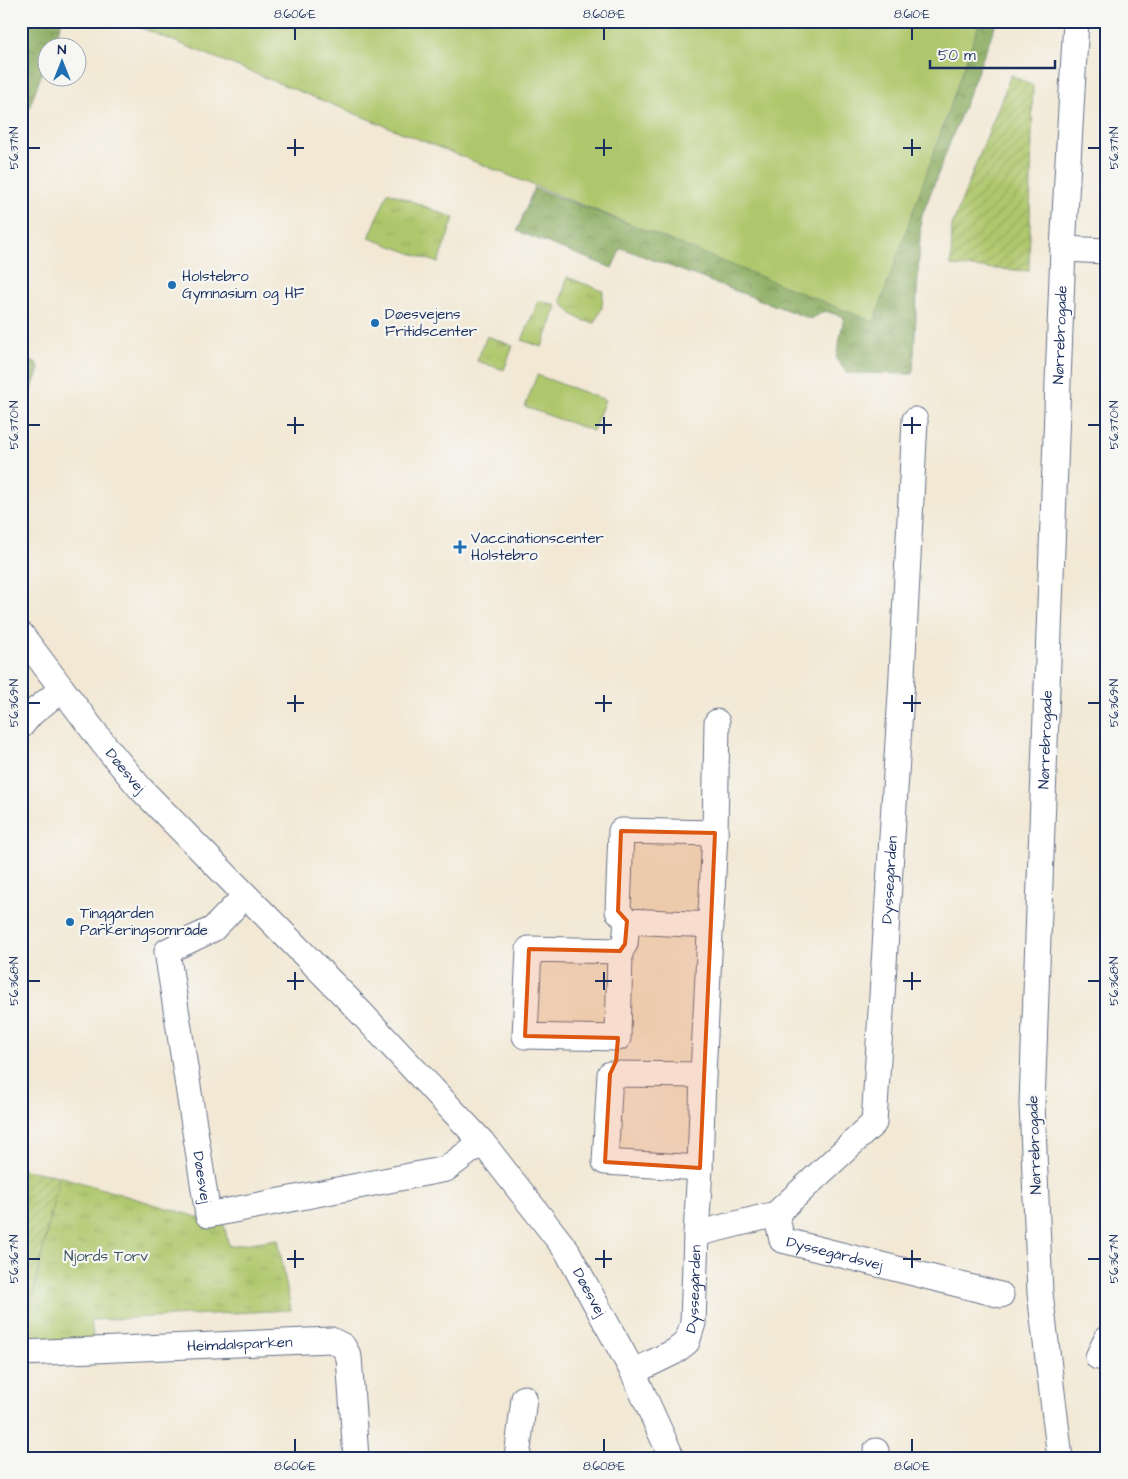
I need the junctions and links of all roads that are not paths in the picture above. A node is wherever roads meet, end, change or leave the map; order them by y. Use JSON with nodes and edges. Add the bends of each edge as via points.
{"nodes":[{"id":1,"x":1076,"y":21,"type":"edge"},
{"id":2,"x":1063,"y":249,"type":"junction"},
{"id":3,"x":1107,"y":251,"type":"edge"},
{"id":4,"x":915,"y":420,"type":"dead end"},
{"id":5,"x":21,"y":634,"type":"edge"},
{"id":6,"x":62,"y":689,"type":"junction"},
{"id":7,"x":717,"y":722,"type":"dead end"},
{"id":8,"x":21,"y":726,"type":"edge"},
{"id":9,"x":716,"y":833,"type":"junction"},
{"id":10,"x":245,"y":896,"type":"junction"},
{"id":11,"x":626,"y":920,"type":"junction"},
{"id":12,"x":711,"y":925,"type":"junction"},
{"id":13,"x":620,"y":951,"type":"junction"},
{"id":14,"x":618,"y":1038,"type":"junction"},
{"id":15,"x":610,"y":1074,"type":"junction"},
{"id":16,"x":703,"y":1075,"type":"junction"},
{"id":17,"x":482,"y":1142,"type":"junction"},
{"id":18,"x":700,"y":1168,"type":"junction"},
{"id":19,"x":776,"y":1214,"type":"junction"},
{"id":20,"x":696,"y":1234,"type":"junction"},
{"id":21,"x":1001,"y":1295,"type":"dead end"},
{"id":22,"x":21,"y":1353,"type":"edge"},
{"id":23,"x":633,"y":1372,"type":"junction"},
{"id":24,"x":524,"y":1398,"type":"dead end"},
{"id":25,"x":356,"y":1458,"type":"edge"},
{"id":26,"x":517,"y":1458,"type":"edge"},
{"id":27,"x":672,"y":1458,"type":"edge"},
{"id":28,"x":1060,"y":1458,"type":"edge"}],
"edges":[{"from":1,"to":2,"type":"street","name":"Nørrebrogade"},
{"from":2,"to":3,"type":"street"},
{"from":2,"to":28,"type":"street","name":"Nørrebrogade","via":[[1032,1104],[1040,1293]]},
{"from":4,"to":19,"type":"street","name":"Dyssegården","via":[[874,1123]]},
{"from":5,"to":6,"type":"street","name":"Døesvej"},
{"from":6,"to":8,"type":"street"},
{"from":6,"to":10,"type":"street","name":"Døesvej","via":[[140,788]]},
{"from":7,"to":9,"type":"street","name":"Dyssegården"},
{"from":9,"to":11,"type":"street","via":[[621,830],[618,911]]},
{"from":9,"to":12,"type":"street","name":"Dyssegården"},
{"from":10,"to":17,"type":"street","name":"Døesvej","via":[[348,999]]},
{"from":10,"to":17,"type":"street","name":"Døesvej","via":[[213,929],[167,951],[208,1215],[446,1169]]},
{"from":11,"to":12,"type":"street"},
{"from":11,"to":13,"type":"street","via":[[625,944]]},
{"from":12,"to":16,"type":"street","name":"Dyssegården"},
{"from":13,"to":14,"type":"street"},
{"from":13,"to":14,"type":"street","via":[[529,949],[525,1036]]},
{"from":14,"to":15,"type":"street","via":[[616,1061]]},
{"from":15,"to":16,"type":"street"},
{"from":15,"to":18,"type":"street","via":[[605,1162]]},
{"from":16,"to":18,"type":"street","name":"Dyssegården"},
{"from":17,"to":23,"type":"street","name":"Døesvej","via":[[567,1252]]},
{"from":18,"to":20,"type":"street","name":"Dyssegården"},
{"from":19,"to":20,"type":"street","name":"Dyssegården"},
{"from":19,"to":21,"type":"street","name":"Dyssegårdsvej","via":[[782,1240]]},
{"from":20,"to":23,"type":"street","name":"Dyssegården","via":[[692,1323],[687,1342]]},
{"from":22,"to":25,"type":"street","name":"Heimdalsparken","via":[[331,1340],[343,1346],[349,1356]]},
{"from":23,"to":27,"type":"street","name":"Døesvej"},
{"from":24,"to":26,"type":"street"}]}
